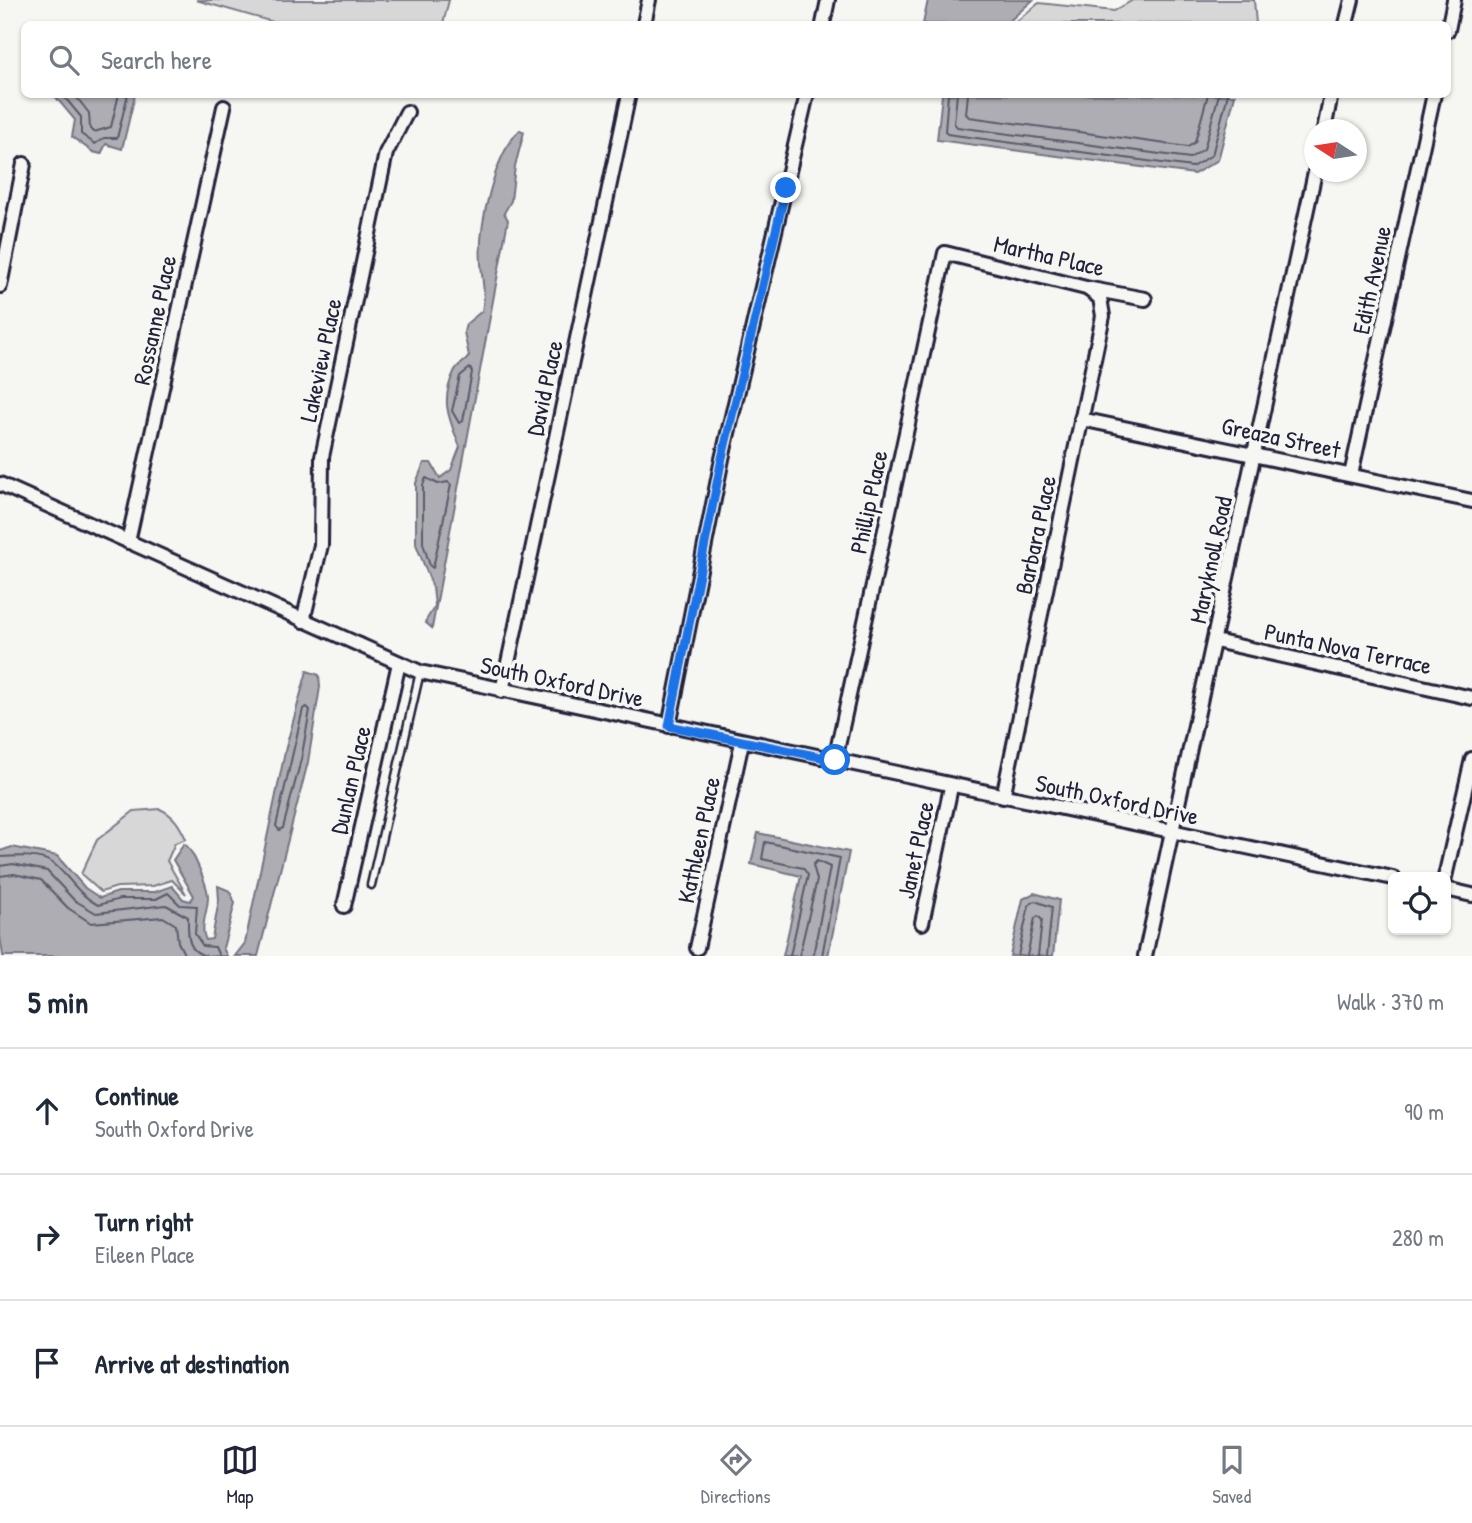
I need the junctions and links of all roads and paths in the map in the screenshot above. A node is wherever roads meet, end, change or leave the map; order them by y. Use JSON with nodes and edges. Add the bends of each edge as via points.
{"nodes":[{"id":1,"x":649,"y":0,"type":"edge"},
{"id":2,"x":828,"y":0,"type":"edge"},
{"id":3,"x":1352,"y":0,"type":"edge"},
{"id":4,"x":1454,"y":0,"type":"edge"},
{"id":5,"x":645,"y":21,"type":"edge"},
{"id":6,"x":823,"y":21,"type":"edge"},
{"id":7,"x":1347,"y":21,"type":"edge"},
{"id":8,"x":1449,"y":21,"type":"edge"},
{"id":9,"x":628,"y":98,"type":"edge"},
{"id":10,"x":806,"y":98,"type":"edge"},
{"id":11,"x":1330,"y":98,"type":"edge"},
{"id":12,"x":1433,"y":98,"type":"edge"},
{"id":13,"x":223,"y":107,"type":"dead end"},
{"id":14,"x":407,"y":112,"type":"dead end"},
{"id":15,"x":1326,"y":119,"type":"edge"},
{"id":16,"x":24,"y":164,"type":"dead end"},
{"id":17,"x":1313,"y":182,"type":"edge"},
{"id":18,"x":944,"y":253,"type":"joint"},
{"id":19,"x":0,"y":286,"type":"edge"},
{"id":20,"x":1086,"y":288,"type":"junction"},
{"id":21,"x":1145,"y":299,"type":"dead end"},
{"id":22,"x":1082,"y":419,"type":"junction"},
{"id":23,"x":1255,"y":454,"type":"junction"},
{"id":24,"x":1352,"y":475,"type":"junction"},
{"id":25,"x":0,"y":484,"type":"edge"},
{"id":26,"x":1472,"y":501,"type":"edge"},
{"id":27,"x":128,"y":542,"type":"junction"},
{"id":28,"x":303,"y":621,"type":"junction"},
{"id":29,"x":1215,"y":641,"type":"junction"},
{"id":30,"x":399,"y":663,"type":"junction"},
{"id":31,"x":420,"y":673,"type":"junction"},
{"id":32,"x":502,"y":691,"type":"junction"},
{"id":33,"x":1472,"y":698,"type":"edge"},
{"id":34,"x":669,"y":726,"type":"junction"},
{"id":35,"x":742,"y":742,"type":"junction"},
{"id":36,"x":1472,"y":759,"type":"edge"},
{"id":37,"x":835,"y":760,"type":"junction"},
{"id":38,"x":951,"y":786,"type":"junction"},
{"id":39,"x":1003,"y":797,"type":"junction"},
{"id":40,"x":1171,"y":833,"type":"junction"},
{"id":41,"x":1446,"y":872,"type":"edge"},
{"id":42,"x":1388,"y":877,"type":"edge"},
{"id":43,"x":371,"y":885,"type":"dead end"},
{"id":44,"x":1451,"y":890,"type":"edge"},
{"id":45,"x":1472,"y":895,"type":"edge"},
{"id":46,"x":344,"y":906,"type":"dead end"},
{"id":47,"x":922,"y":923,"type":"dead end"},
{"id":48,"x":697,"y":948,"type":"dead end"},
{"id":49,"x":1145,"y":956,"type":"edge"}],
"edges":[{"from":1,"to":5,"type":"street"},
{"from":2,"to":6,"type":"street"},
{"from":3,"to":7,"type":"street"},
{"from":4,"to":8,"type":"street"},
{"from":9,"to":32,"type":"street","name":"David Place"},
{"from":10,"to":34,"type":"street","via":[[722,458]]},
{"from":11,"to":15,"type":"street"},
{"from":12,"to":24,"type":"street","name":"Edith Avenue"},
{"from":13,"to":27,"type":"street","name":"Rossanne Place"},
{"from":14,"to":28,"type":"street","name":"Lakeview Place","via":[[386,153],[322,457],[321,545]]},
{"from":16,"to":19,"type":"street"},
{"from":17,"to":23,"type":"street","name":"Maryknoll Road"},
{"from":18,"to":20,"type":"street","name":"Martha Place"},
{"from":18,"to":37,"type":"street","name":"Phillip Place"},
{"from":20,"to":21,"type":"street","name":"Martha Place"},
{"from":20,"to":22,"type":"street","name":"Barbara Place","via":[[1100,298],[1103,316]]},
{"from":22,"to":23,"type":"street","name":"Greaza Street"},
{"from":22,"to":39,"type":"street","name":"Barbara Place"},
{"from":23,"to":24,"type":"street","name":"Greaza Street"},
{"from":23,"to":29,"type":"street","name":"Maryknoll Road"},
{"from":24,"to":26,"type":"street","name":"Greaza Street"},
{"from":25,"to":27,"type":"street","name":"South Oxford Drive"},
{"from":27,"to":28,"type":"street","name":"South Oxford Drive"},
{"from":28,"to":30,"type":"street","name":"South Oxford Drive"},
{"from":29,"to":33,"type":"street","name":"Punta Nova Terrace"},
{"from":29,"to":40,"type":"street","name":"Maryknoll Road"},
{"from":30,"to":31,"type":"street","name":"South Oxford Drive"},
{"from":30,"to":46,"type":"street","name":"Dunlan Place"},
{"from":31,"to":32,"type":"street","name":"South Oxford Drive"},
{"from":31,"to":43,"type":"lane"},
{"from":32,"to":34,"type":"street","name":"South Oxford Drive"},
{"from":34,"to":35,"type":"street","name":"South Oxford Drive"},
{"from":35,"to":37,"type":"street","name":"South Oxford Drive"},
{"from":35,"to":48,"type":"street","name":"Kathleen Place"},
{"from":36,"to":41,"type":"street"},
{"from":37,"to":38,"type":"street","name":"South Oxford Drive"},
{"from":38,"to":39,"type":"street","name":"South Oxford Drive"},
{"from":38,"to":47,"type":"street","name":"Janet Place"},
{"from":39,"to":40,"type":"street","name":"South Oxford Drive"},
{"from":40,"to":42,"type":"street","name":"South Oxford Drive"},
{"from":40,"to":49,"type":"street","name":"Maryknoll Road"},
{"from":44,"to":45,"type":"street"}]}
